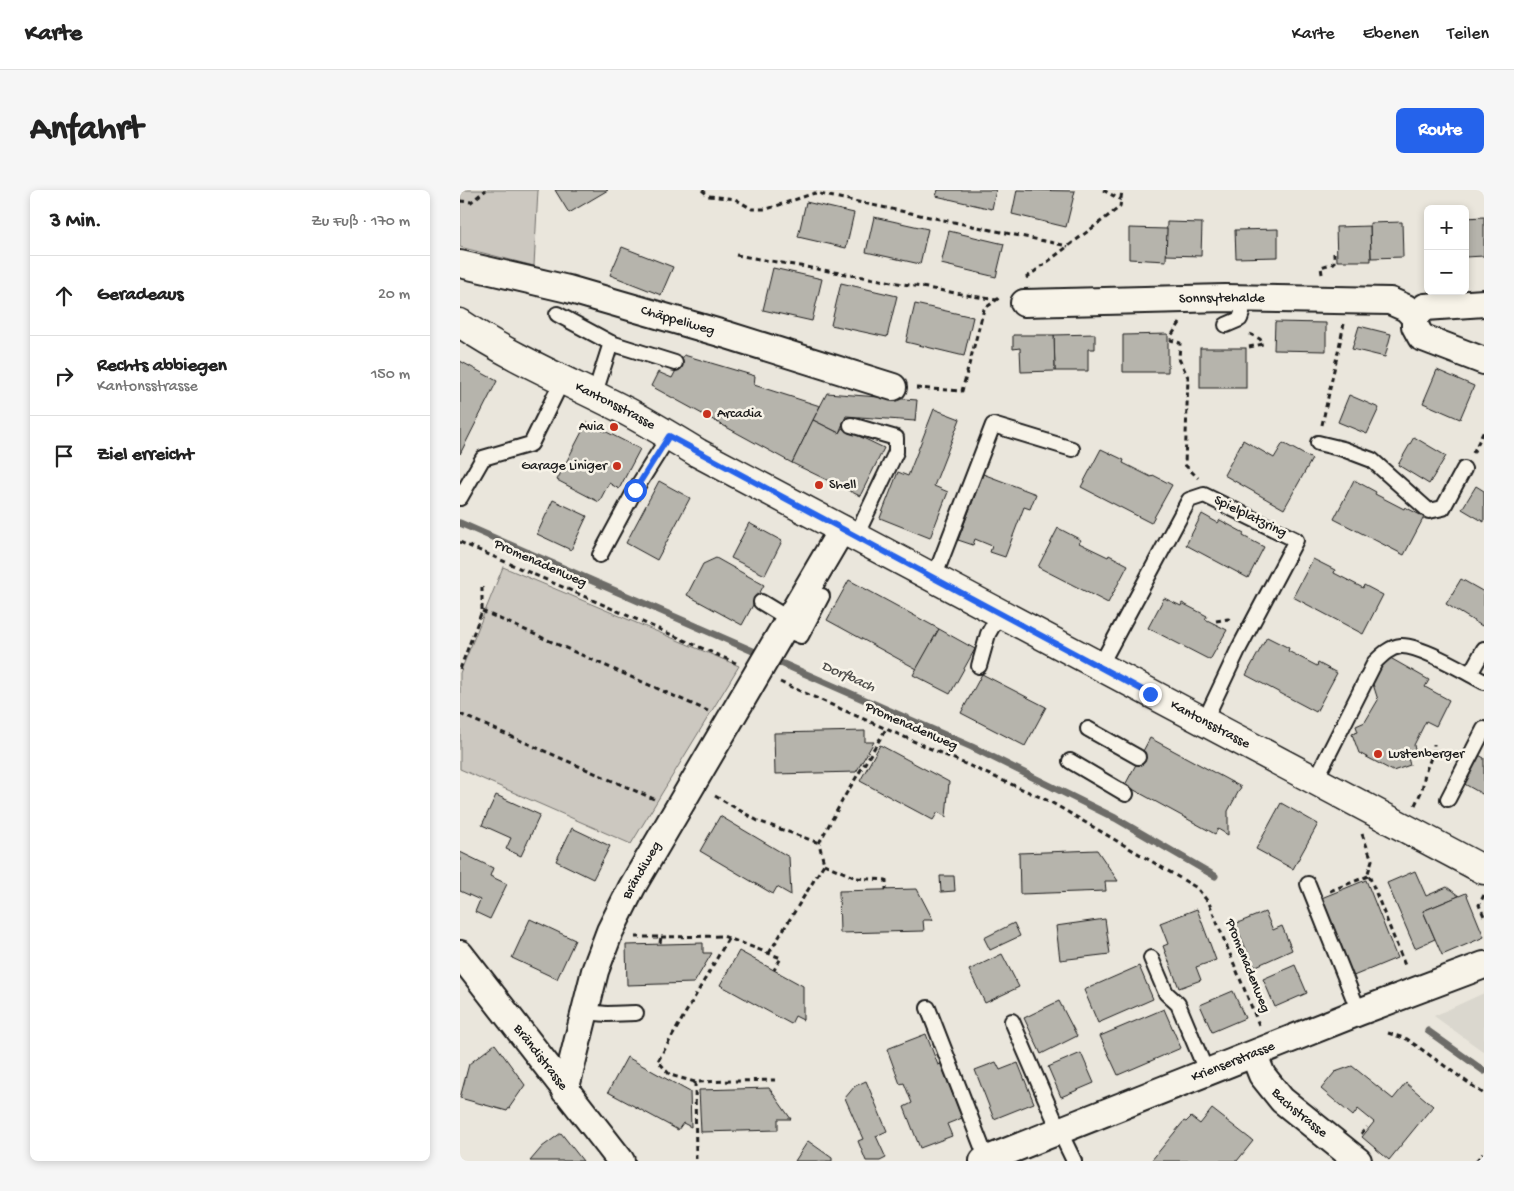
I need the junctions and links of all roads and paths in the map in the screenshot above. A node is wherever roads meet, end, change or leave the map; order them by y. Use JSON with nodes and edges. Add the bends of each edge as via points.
{"nodes":[{"id":1,"x":486,"y":190,"type":"edge"},
{"id":2,"x":702,"y":190,"type":"edge"},
{"id":3,"x":1103,"y":190,"type":"edge"},
{"id":4,"x":1121,"y":200,"type":"dead end"},
{"id":5,"x":460,"y":201,"type":"edge"},
{"id":6,"x":1068,"y":246,"type":"dead end"},
{"id":7,"x":736,"y":256,"type":"dead end"},
{"id":8,"x":460,"y":264,"type":"edge"},
{"id":9,"x":1187,"y":299,"type":"junction"},
{"id":10,"x":1242,"y":299,"type":"junction"},
{"id":11,"x":996,"y":300,"type":"dead end"},
{"id":12,"x":1347,"y":300,"type":"junction"},
{"id":13,"x":1484,"y":303,"type":"edge"},
{"id":14,"x":1024,"y":304,"type":"dead end"},
{"id":15,"x":557,"y":314,"type":"dead end"},
{"id":16,"x":1415,"y":317,"type":"junction"},
{"id":17,"x":460,"y":323,"type":"edge"},
{"id":18,"x":1226,"y":325,"type":"dead end"},
{"id":19,"x":611,"y":343,"type":"junction"},
{"id":20,"x":1484,"y":361,"type":"edge"},
{"id":21,"x":675,"y":363,"type":"dead end"},
{"id":22,"x":562,"y":381,"type":"junction"},
{"id":23,"x":893,"y":387,"type":"joint"},
{"id":24,"x":962,"y":391,"type":"dead end"},
{"id":25,"x":594,"y":396,"type":"junction"},
{"id":26,"x":851,"y":425,"type":"dead end"},
{"id":27,"x":1484,"y":431,"type":"edge"},
{"id":28,"x":669,"y":436,"type":"junction"},
{"id":29,"x":1318,"y":443,"type":"joint"},
{"id":30,"x":1072,"y":449,"type":"dead end"},
{"id":31,"x":1464,"y":469,"type":"joint"},
{"id":32,"x":1204,"y":495,"type":"junction"},
{"id":33,"x":460,"y":498,"type":"edge"},
{"id":34,"x":849,"y":533,"type":"junction"},
{"id":35,"x":460,"y":542,"type":"edge"},
{"id":36,"x":600,"y":555,"type":"dead end"},
{"id":37,"x":934,"y":578,"type":"junction"},
{"id":38,"x":482,"y":587,"type":"dead end"},
{"id":39,"x":822,"y":596,"type":"dead end"},
{"id":40,"x":760,"y":602,"type":"dead end"},
{"id":41,"x":482,"y":611,"type":"junction"},
{"id":42,"x":1000,"y":614,"type":"junction"},
{"id":43,"x":783,"y":630,"type":"junction"},
{"id":44,"x":1484,"y":649,"type":"edge"},
{"id":45,"x":979,"y":666,"type":"dead end"},
{"id":46,"x":1100,"y":666,"type":"junction"},
{"id":47,"x":460,"y":669,"type":"edge"},
{"id":48,"x":759,"y":670,"type":"junction"},
{"id":49,"x":1470,"y":674,"type":"junction"},
{"id":50,"x":1484,"y":682,"type":"edge"},
{"id":51,"x":710,"y":712,"type":"dead end"},
{"id":52,"x":460,"y":714,"type":"edge"},
{"id":53,"x":1204,"y":722,"type":"junction"},
{"id":54,"x":886,"y":729,"type":"junction"},
{"id":55,"x":1088,"y":729,"type":"dead end"},
{"id":56,"x":1484,"y":729,"type":"edge"},
{"id":57,"x":1434,"y":744,"type":"dead end"},
{"id":58,"x":1138,"y":757,"type":"dead end"},
{"id":59,"x":1070,"y":762,"type":"dead end"},
{"id":60,"x":1314,"y":781,"type":"junction"},
{"id":61,"x":1126,"y":794,"type":"dead end"},
{"id":62,"x":1448,"y":799,"type":"dead end"},
{"id":63,"x":657,"y":800,"type":"dead end"},
{"id":64,"x":732,"y":806,"type":"dead end"},
{"id":65,"x":1411,"y":812,"type":"dead end"},
{"id":66,"x":1361,"y":831,"type":"dead end"},
{"id":67,"x":820,"y":843,"type":"junction"},
{"id":68,"x":824,"y":864,"type":"junction"},
{"id":69,"x":1484,"y":875,"type":"edge"},
{"id":70,"x":1368,"y":876,"type":"junction"},
{"id":71,"x":1308,"y":884,"type":"dead end"},
{"id":72,"x":886,"y":890,"type":"dead end"},
{"id":73,"x":1313,"y":898,"type":"junction"},
{"id":74,"x":1484,"y":916,"type":"edge"},
{"id":75,"x":610,"y":931,"type":"junction"},
{"id":76,"x":661,"y":937,"type":"junction"},
{"id":77,"x":728,"y":939,"type":"junction"},
{"id":78,"x":660,"y":944,"type":"dead end"},
{"id":79,"x":768,"y":953,"type":"junction"},
{"id":80,"x":460,"y":954,"type":"edge"},
{"id":81,"x":1151,"y":958,"type":"dead end"},
{"id":82,"x":1484,"y":965,"type":"edge"},
{"id":83,"x":774,"y":970,"type":"dead end"},
{"id":84,"x":1409,"y":975,"type":"dead end"},
{"id":85,"x":928,"y":1008,"type":"dead end"},
{"id":86,"x":585,"y":1012,"type":"junction"},
{"id":87,"x":1359,"y":1012,"type":"junction"},
{"id":88,"x":636,"y":1013,"type":"dead end"},
{"id":89,"x":1012,"y":1021,"type":"dead end"},
{"id":90,"x":1388,"y":1033,"type":"dead end"},
{"id":91,"x":1258,"y":1044,"type":"junction"},
{"id":92,"x":1207,"y":1073,"type":"junction"},
{"id":93,"x":774,"y":1080,"type":"dead end"},
{"id":94,"x":696,"y":1082,"type":"junction"},
{"id":95,"x":565,"y":1090,"type":"junction"},
{"id":96,"x":1484,"y":1094,"type":"edge"},
{"id":97,"x":1058,"y":1130,"type":"junction"},
{"id":98,"x":1483,"y":1153,"type":"edge"},
{"id":99,"x":985,"y":1160,"type":"edge"},
{"id":100,"x":621,"y":1161,"type":"edge"},
{"id":101,"x":696,"y":1161,"type":"edge"},
{"id":102,"x":1074,"y":1161,"type":"edge"},
{"id":103,"x":1358,"y":1161,"type":"edge"},
{"id":104,"x":1476,"y":1161,"type":"edge"}],
"edges":[{"from":1,"to":5,"type":"path","via":[[471,202]]},
{"from":2,"to":6,"type":"path","via":[[710,196],[734,200],[752,208],[768,209],[815,193]]},
{"from":3,"to":4,"type":"path"},
{"from":7,"to":11,"type":"path"},
{"from":8,"to":23,"type":"street","name":"Chäppeliweg","via":[[568,289]]},
{"from":9,"to":10,"type":"street","name":"Sonnsytehalde"},
{"from":9,"to":14,"type":"street","name":"Sonnsytehalde"},
{"from":9,"to":32,"type":"path","via":[[1187,314],[1171,340],[1180,342],[1179,359],[1188,377],[1185,465],[1202,482]]},
{"from":10,"to":12,"type":"street","name":"Sonnsytehalde"},
{"from":10,"to":18,"type":"lane","via":[[1240,319]]},
{"from":12,"to":16,"type":"street","name":"Sonnsytehalde","via":[[1390,301],[1406,308]]},
{"from":12,"to":29,"type":"path"},
{"from":13,"to":16,"type":"street","via":[[1425,307]]},
{"from":15,"to":19,"type":"lane"},
{"from":16,"to":20,"type":"street","via":[[1415,326],[1421,337]]},
{"from":17,"to":22,"type":"main road","name":"Kantonsstrasse"},
{"from":19,"to":21,"type":"lane"},
{"from":19,"to":25,"type":"lane"},
{"from":22,"to":25,"type":"main road","name":"Kantonsstrasse"},
{"from":22,"to":33,"type":"lane","via":[[531,444],[483,458]]},
{"from":23,"to":24,"type":"path"},
{"from":25,"to":28,"type":"main road","name":"Kantonsstrasse"},
{"from":26,"to":34,"type":"lane","via":[[896,438],[896,452]]},
{"from":27,"to":31,"type":"path"},
{"from":28,"to":34,"type":"main road","name":"Kantonsstrasse"},
{"from":28,"to":36,"type":"lane"},
{"from":29,"to":31,"type":"lane","via":[[1372,460],[1429,512],[1443,508]]},
{"from":30,"to":37,"type":"lane","via":[[993,425]]},
{"from":32,"to":46,"type":"lane","name":"Spielplatzring","via":[[1189,500]]},
{"from":32,"to":53,"type":"lane","name":"Spielplatzring","via":[[1296,540]]},
{"from":34,"to":37,"type":"main road","name":"Kantonsstrasse"},
{"from":34,"to":43,"type":"street","name":"Brändiweg"},
{"from":35,"to":48,"type":"path","name":"Promenadenweg"},
{"from":37,"to":42,"type":"main road","name":"Kantonsstrasse"},
{"from":38,"to":41,"type":"path"},
{"from":39,"to":43,"type":"lane","via":[[801,636]]},
{"from":40,"to":43,"type":"lane"},
{"from":41,"to":47,"type":"path"},
{"from":41,"to":51,"type":"path"},
{"from":42,"to":45,"type":"lane","via":[[988,634]]},
{"from":42,"to":46,"type":"main road","name":"Kantonsstrasse"},
{"from":43,"to":48,"type":"street","name":"Brändiweg"},
{"from":44,"to":49,"type":"lane"},
{"from":46,"to":53,"type":"main road","name":"Kantonsstrasse"},
{"from":48,"to":54,"type":"path","name":"Promenadenweg"},
{"from":48,"to":75,"type":"street","name":"Brändiweg","via":[[632,887]]},
{"from":49,"to":50,"type":"lane"},
{"from":49,"to":60,"type":"lane","via":[[1408,646],[1382,654]]},
{"from":52,"to":63,"type":"path"},
{"from":53,"to":60,"type":"main road","name":"Kantonsstrasse"},
{"from":54,"to":67,"type":"path"},
{"from":54,"to":91,"type":"path","name":"Promenadenweg","via":[[1049,801],[1198,888],[1208,903]]},
{"from":55,"to":58,"type":"lane"},
{"from":56,"to":62,"type":"lane"},
{"from":57,"to":65,"type":"path","via":[[1422,790]]},
{"from":59,"to":61,"type":"lane"},
{"from":60,"to":69,"type":"main road","name":"Kantonsstrasse"},
{"from":64,"to":67,"type":"path","via":[[758,821]]},
{"from":66,"to":70,"type":"path","via":[[1372,860]]},
{"from":67,"to":68,"type":"path"},
{"from":68,"to":72,"type":"path","via":[[856,878],[886,880]]},
{"from":68,"to":79,"type":"path"},
{"from":69,"to":74,"type":"path","via":[[1479,905]]},
{"from":70,"to":73,"type":"path"},
{"from":70,"to":84,"type":"path"},
{"from":71,"to":73,"type":"lane"},
{"from":73,"to":87,"type":"lane"},
{"from":75,"to":76,"type":"path","via":[[628,937]]},
{"from":75,"to":86,"type":"street","name":"Brändiweg","via":[[595,970]]},
{"from":76,"to":77,"type":"path","via":[[723,936]]},
{"from":76,"to":78,"type":"path"},
{"from":77,"to":79,"type":"path"},
{"from":77,"to":94,"type":"path","via":[[658,1062],[670,1075]]},
{"from":79,"to":83,"type":"path","via":[[781,958]]},
{"from":80,"to":95,"type":"street","name":"Brändistrasse"},
{"from":81,"to":92,"type":"lane","via":[[1166,993],[1178,1004]]},
{"from":82,"to":87,"type":"street","name":"Krienserstrasse"},
{"from":85,"to":99,"type":"lane"},
{"from":86,"to":88,"type":"lane"},
{"from":86,"to":95,"type":"street","name":"Brändiweg"},
{"from":87,"to":91,"type":"street","name":"Krienserstrasse"},
{"from":89,"to":97,"type":"lane"},
{"from":90,"to":96,"type":"path","via":[[1408,1039]]},
{"from":91,"to":92,"type":"street","name":"Krienserstrasse"},
{"from":91,"to":103,"type":"street","name":"Bachstrasse","via":[[1262,1076],[1282,1100]]},
{"from":92,"to":97,"type":"street","name":"Krienserstrasse"},
{"from":93,"to":94,"type":"path"},
{"from":94,"to":101,"type":"path"},
{"from":95,"to":100,"type":"street","name":"Brändistrasse"},
{"from":97,"to":99,"type":"street","name":"Krienserstrasse"},
{"from":97,"to":102,"type":"lane"},
{"from":98,"to":104,"type":"path"}]}
